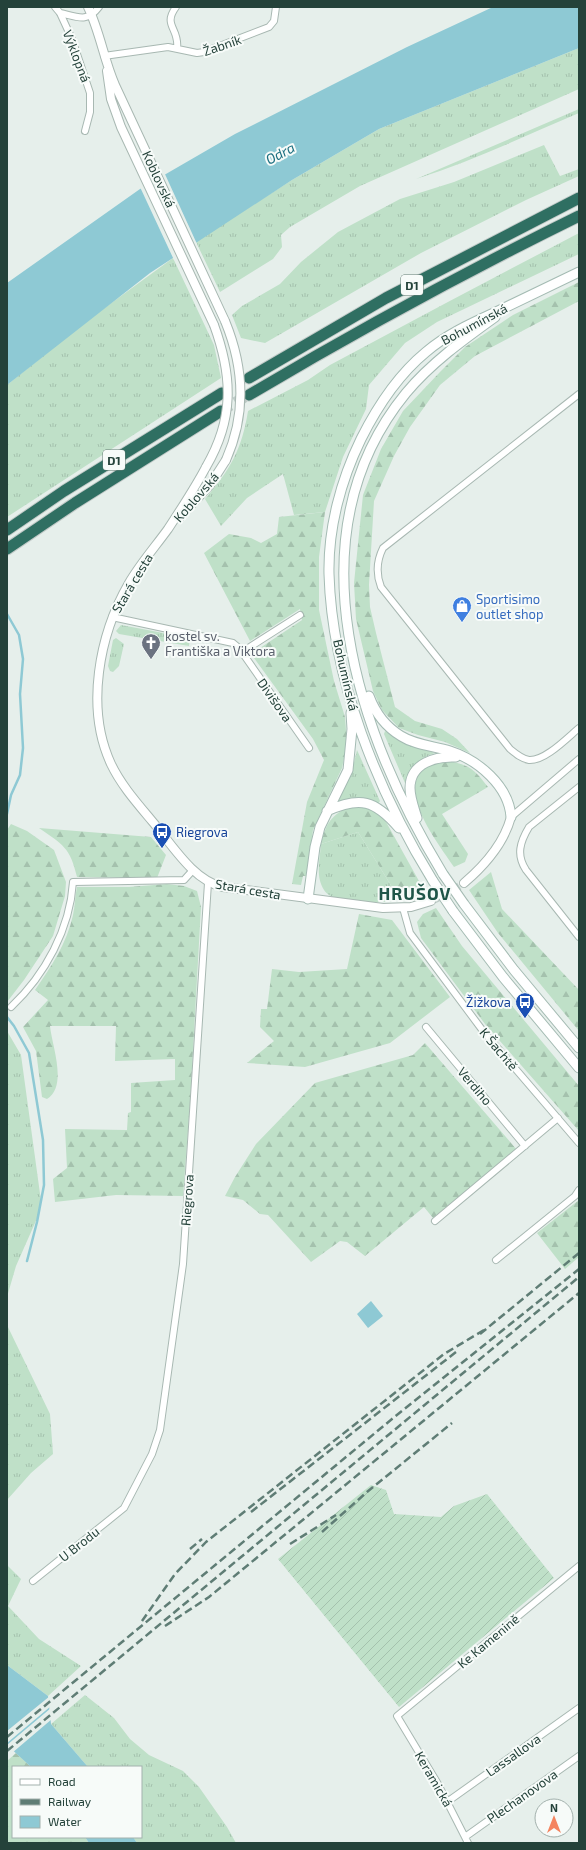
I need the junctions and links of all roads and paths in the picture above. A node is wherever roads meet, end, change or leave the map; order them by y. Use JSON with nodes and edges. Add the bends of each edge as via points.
{"nodes":[{"id":1,"x":55,"y":7,"type":"edge"},
{"id":2,"x":88,"y":7,"type":"edge"},
{"id":3,"x":99,"y":7,"type":"edge"},
{"id":4,"x":176,"y":7,"type":"edge"},
{"id":5,"x":276,"y":7,"type":"edge"},
{"id":6,"x":60,"y":13,"type":"junction"},
{"id":7,"x":92,"y":16,"type":"junction"},
{"id":8,"x":177,"y":49,"type":"junction"},
{"id":9,"x":104,"y":56,"type":"junction"},
{"id":10,"x":106,"y":64,"type":"junction"},
{"id":11,"x":85,"y":131,"type":"dead end"},
{"id":12,"x":579,"y":198,"type":"edge"},
{"id":13,"x":579,"y":216,"type":"edge"},
{"id":14,"x":579,"y":272,"type":"edge"},
{"id":15,"x":523,"y":299,"type":"junction"},
{"id":16,"x":249,"y":378,"type":"dead end"},
{"id":17,"x":222,"y":393,"type":"dead end"},
{"id":18,"x":579,"y":394,"type":"edge"},
{"id":19,"x":249,"y":395,"type":"tunnel mouth"},
{"id":20,"x":221,"y":411,"type":"tunnel mouth"},
{"id":21,"x":168,"y":528,"type":"junction"},
{"id":22,"x":7,"y":530,"type":"edge"},
{"id":23,"x":7,"y":549,"type":"edge"},
{"id":24,"x":300,"y":615,"type":"dead end"},
{"id":25,"x":112,"y":616,"type":"junction"},
{"id":26,"x":242,"y":652,"type":"junction"},
{"id":27,"x":355,"y":664,"type":"junction"},
{"id":28,"x":349,"y":693,"type":"junction"},
{"id":29,"x":579,"y":728,"type":"edge"},
{"id":30,"x":309,"y":748,"type":"dead end"},
{"id":31,"x":467,"y":759,"type":"junction"},
{"id":32,"x":579,"y":759,"type":"edge"},
{"id":33,"x":579,"y":787,"type":"edge"},
{"id":34,"x":327,"y":811,"type":"junction"},
{"id":35,"x":511,"y":817,"type":"junction"},
{"id":36,"x":425,"y":842,"type":"junction"},
{"id":37,"x":413,"y":848,"type":"junction"},
{"id":38,"x":194,"y":870,"type":"junction"},
{"id":39,"x":208,"y":883,"type":"junction"},
{"id":40,"x":464,"y":883,"type":"tunnel mouth"},
{"id":41,"x":308,"y":899,"type":"junction"},
{"id":42,"x":431,"y":900,"type":"tunnel mouth"},
{"id":43,"x":403,"y":908,"type":"junction"},
{"id":44,"x":579,"y":937,"type":"edge"},
{"id":45,"x":11,"y":1007,"type":"dead end"},
{"id":46,"x":426,"y":1027,"type":"dead end"},
{"id":47,"x":579,"y":1048,"type":"edge"},
{"id":48,"x":579,"y":1068,"type":"edge"},
{"id":49,"x":558,"y":1118,"type":"junction"},
{"id":50,"x":579,"y":1142,"type":"edge"},
{"id":51,"x":525,"y":1146,"type":"junction"},
{"id":52,"x":579,"y":1190,"type":"edge"},
{"id":53,"x":435,"y":1221,"type":"dead end"},
{"id":54,"x":496,"y":1260,"type":"dead end"},
{"id":55,"x":124,"y":1508,"type":"joint"},
{"id":56,"x":579,"y":1566,"type":"edge"},
{"id":57,"x":33,"y":1580,"type":"dead end"},
{"id":58,"x":579,"y":1708,"type":"edge"},
{"id":59,"x":397,"y":1716,"type":"joint"},
{"id":60,"x":579,"y":1756,"type":"edge"},
{"id":61,"x":447,"y":1802,"type":"junction"},
{"id":62,"x":466,"y":1840,"type":"edge"}],
"edges":[{"from":1,"to":6,"type":"street"},
{"from":2,"to":7,"type":"street","name":"Koblovská"},
{"from":3,"to":7,"type":"street"},
{"from":4,"to":8,"type":"street","via":[[170,17],[170,23],[178,40]]},
{"from":5,"to":8,"type":"street","name":"Žabník","via":[[274,21],[269,28],[204,52]]},
{"from":6,"to":7,"type":"street","name":"Výklopná","via":[[84,18]]},
{"from":6,"to":11,"type":"street","name":"Výklopná","via":[[90,92],[90,112]]},
{"from":7,"to":9,"type":"street","name":"Koblovská"},
{"from":8,"to":9,"type":"street","name":"Žabník","via":[[153,48]]},
{"from":9,"to":10,"type":"street","name":"Koblovská"},
{"from":10,"to":21,"type":"street","name":"Koblovská","bridge":true,"via":[[110,99],[214,325],[226,368],[228,402],[222,435],[206,467]]},
{"from":10,"to":21,"type":"street","name":"Koblovská","bridge":true,"via":[[225,321],[241,375],[242,395],[238,427],[226,460],[202,494]]},
{"from":12,"to":16,"type":"highway","number":"D1","via":[[386,298]]},
{"from":13,"to":19,"type":"highway","number":"D1","via":[[425,295]]},
{"from":14,"to":15,"type":"main road","name":"Bohumínská"},
{"from":15,"to":27,"type":"main road","name":"Bohumínská","via":[[474,332],[420,377],[392,412],[369,453],[351,504],[343,557],[344,606]]},
{"from":15,"to":28,"type":"main road","name":"Bohumínská","via":[[459,330],[415,361],[388,393],[357,448],[336,513],[329,573],[337,640]]},
{"from":17,"to":22,"type":"highway","number":"D1","via":[[64,491]]},
{"from":18,"to":29,"type":"street","via":[[384,548],[379,556],[377,577],[380,587],[510,750],[528,760],[537,759]]},
{"from":20,"to":23,"type":"highway","number":"D1"},
{"from":21,"to":25,"type":"street","name":"Stará cesta","via":[[133,577]]},
{"from":24,"to":26,"type":"street"},
{"from":25,"to":26,"type":"street","name":"Divišova","via":[[232,643]]},
{"from":25,"to":38,"type":"street","name":"Stará cesta","via":[[102,658],[99,686],[100,719],[105,747],[124,785]]},
{"from":26,"to":30,"type":"street","name":"Divišova"},
{"from":27,"to":31,"type":"main road","via":[[371,702],[388,726],[410,740]]},
{"from":27,"to":36,"type":"main road","name":"Bohumínská","via":[[385,758]]},
{"from":28,"to":34,"type":"main road","via":[[352,729],[349,763],[344,781]]},
{"from":28,"to":37,"type":"main road","name":"Bohumínská","via":[[375,770]]},
{"from":31,"to":35,"type":"main road","via":[[480,767],[498,786],[509,803]]},
{"from":31,"to":36,"type":"main road","via":[[437,757],[422,765],[412,778],[411,795]]},
{"from":32,"to":35,"type":"street"},
{"from":33,"to":44,"type":"street","via":[[529,827],[519,850],[526,870]]},
{"from":34,"to":37,"type":"main road","via":[[350,802],[366,803],[392,821]]},
{"from":34,"to":41,"type":"main road","via":[[315,847]]},
{"from":35,"to":40,"type":"street","via":[[506,831],[487,860]]},
{"from":36,"to":47,"type":"main road","name":"Bohumínská","bridge":true,"via":[[464,904],[514,970]]},
{"from":37,"to":48,"type":"main road","name":"Bohumínská","bridge":true,"via":[[432,881],[495,967]]},
{"from":38,"to":39,"type":"street","name":"Stará cesta"},
{"from":38,"to":45,"type":"street","via":[[184,880],[73,882],[70,910],[57,943],[44,966],[21,998]]},
{"from":39,"to":41,"type":"street","name":"Stará cesta"},
{"from":39,"to":55,"type":"street","name":"Riegrova","via":[[183,1264],[160,1430],[152,1454]]},
{"from":41,"to":43,"type":"street","name":"Stará cesta"},
{"from":42,"to":43,"type":"street","name":"Stará cesta"},
{"from":43,"to":49,"type":"street","name":"K Šachtě","via":[[408,929],[417,942],[483,1031]]},
{"from":46,"to":51,"type":"street","name":"Verdiho"},
{"from":49,"to":50,"type":"street","name":"K Šachtě"},
{"from":49,"to":51,"type":"street"},
{"from":51,"to":53,"type":"street"},
{"from":52,"to":54,"type":"street","via":[[575,1196]]},
{"from":55,"to":57,"type":"street","name":"U Brodu"},
{"from":56,"to":59,"type":"street","name":"Ke Kamenině"},
{"from":58,"to":61,"type":"street","name":"Lassallova"},
{"from":59,"to":61,"type":"street","name":"Keramická"},
{"from":60,"to":62,"type":"street","name":"Plechanovova"},
{"from":61,"to":62,"type":"street","name":"Keramická"}]}
